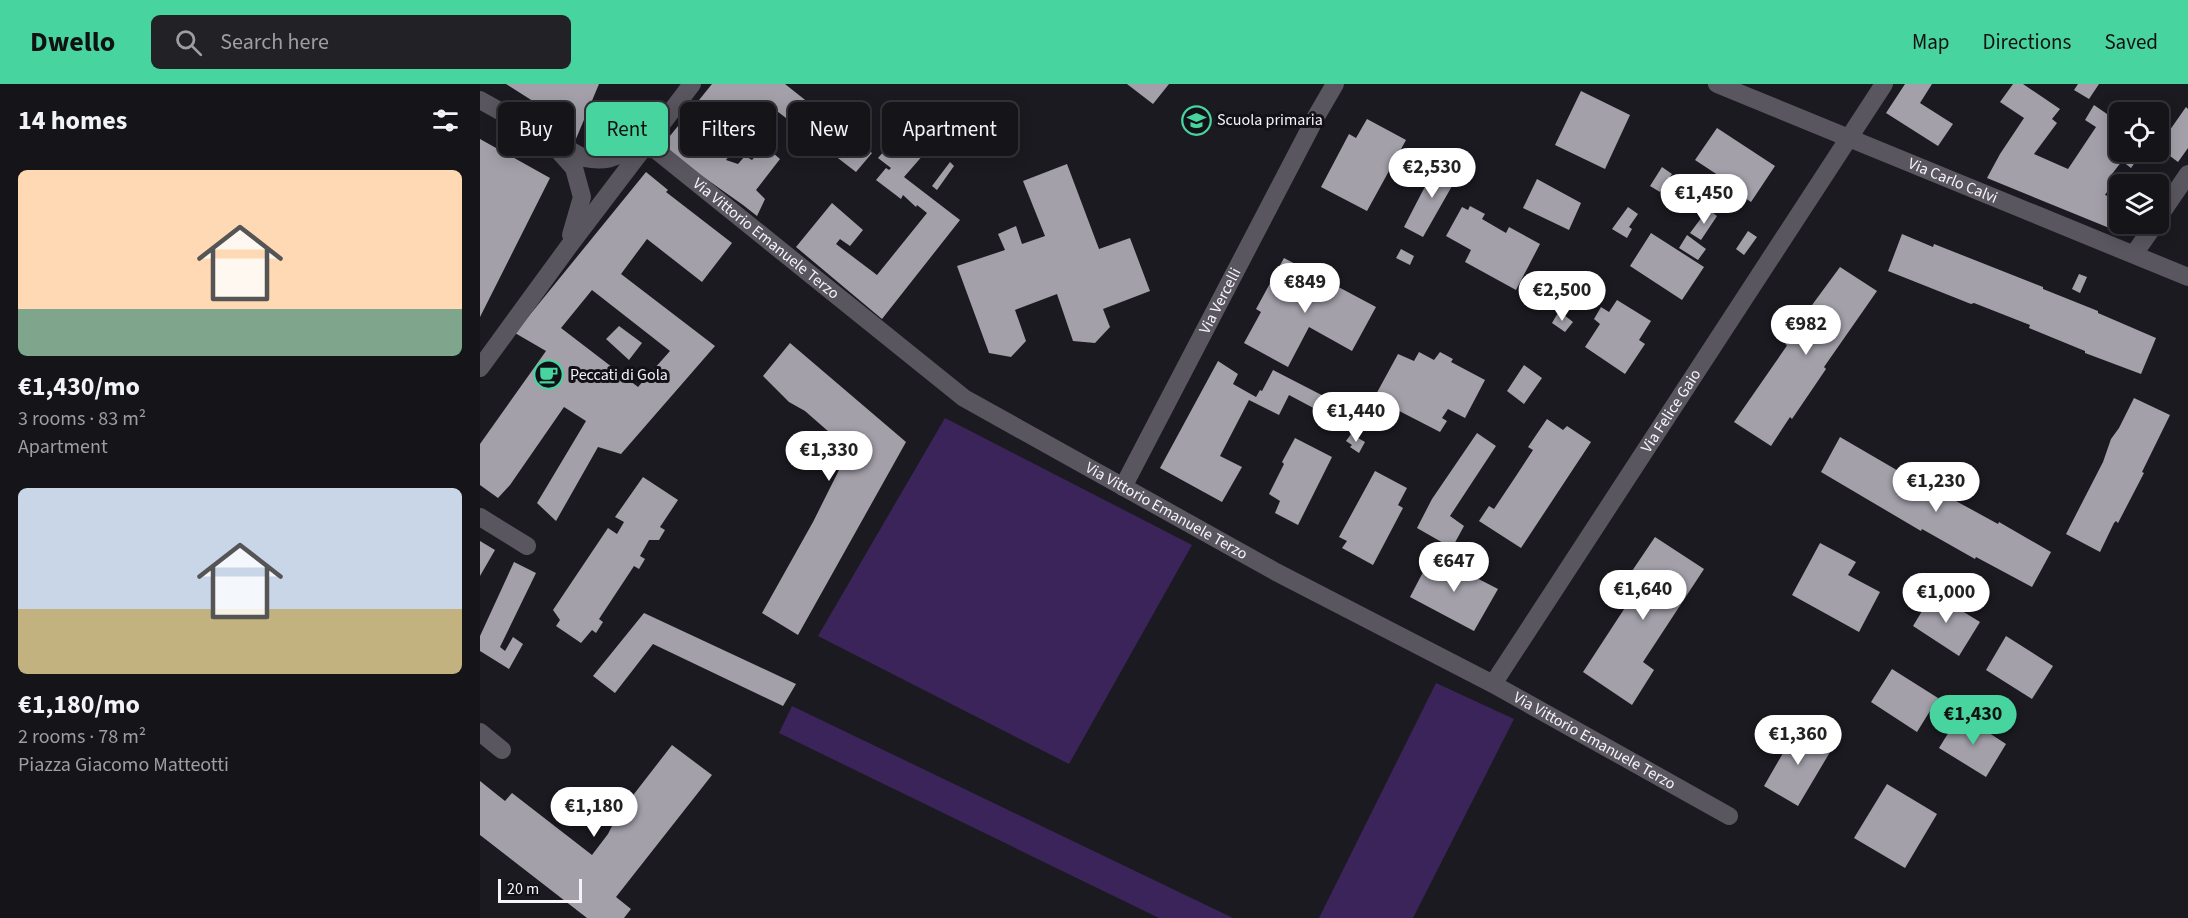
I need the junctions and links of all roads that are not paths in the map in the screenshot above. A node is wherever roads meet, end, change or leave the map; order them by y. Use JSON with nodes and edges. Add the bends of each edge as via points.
{"nodes":[{"id":1,"x":692,"y":84,"type":"edge"},
{"id":2,"x":1335,"y":84,"type":"edge"},
{"id":3,"x":1717,"y":84,"type":"edge"},
{"id":4,"x":1884,"y":84,"type":"edge"},
{"id":5,"x":480,"y":100,"type":"edge"},
{"id":6,"x":498,"y":110,"type":"edge"},
{"id":7,"x":668,"y":114,"type":"edge"},
{"id":8,"x":1849,"y":138,"type":"junction"},
{"id":9,"x":574,"y":153,"type":"edge"},
{"id":10,"x":563,"y":156,"type":"edge"},
{"id":11,"x":618,"y":156,"type":"edge"},
{"id":12,"x":636,"y":156,"type":"edge"},
{"id":13,"x":663,"y":156,"type":"edge"},
{"id":14,"x":2188,"y":174,"type":"edge"},
{"id":15,"x":2169,"y":202,"type":"edge"},
{"id":16,"x":2148,"y":234,"type":"edge"},
{"id":17,"x":568,"y":246,"type":"junction"},
{"id":18,"x":2134,"y":254,"type":"junction"},
{"id":19,"x":2188,"y":277,"type":"edge"},
{"id":20,"x":480,"y":368,"type":"edge"},
{"id":21,"x":1123,"y":488,"type":"junction"},
{"id":22,"x":480,"y":517,"type":"edge"},
{"id":23,"x":527,"y":546,"type":"dead end"},
{"id":24,"x":1493,"y":684,"type":"junction"},
{"id":25,"x":480,"y":732,"type":"edge"},
{"id":26,"x":502,"y":750,"type":"dead end"},
{"id":27,"x":1729,"y":816,"type":"dead end"}],
"edges":[{"from":1,"to":7,"type":"street"},
{"from":2,"to":21,"type":"street","name":"Via Vercelli"},
{"from":3,"to":8,"type":"street","name":"Via Carlo Calvi"},
{"from":4,"to":8,"type":"street","name":"Via Felice Gaio"},
{"from":5,"to":6,"type":"street"},
{"from":8,"to":18,"type":"street","name":"Via Carlo Calvi"},
{"from":8,"to":24,"type":"street","name":"Via Felice Gaio"},
{"from":9,"to":11,"type":"street","via":[[601,161]]},
{"from":10,"to":17,"type":"street","via":[[574,168],[582,197]]},
{"from":12,"to":17,"type":"street"},
{"from":13,"to":21,"type":"street","name":"Via Vittorio Emanuele Terzo","via":[[964,398]]},
{"from":14,"to":15,"type":"street"},
{"from":16,"to":18,"type":"street"},
{"from":17,"to":20,"type":"street"},
{"from":18,"to":19,"type":"street","name":"Via Carlo Calvi"},
{"from":21,"to":24,"type":"street","name":"Via Vittorio Emanuele Terzo"},
{"from":22,"to":23,"type":"street"},
{"from":24,"to":27,"type":"street","name":"Via Vittorio Emanuele Terzo"},
{"from":25,"to":26,"type":"street"}]}
